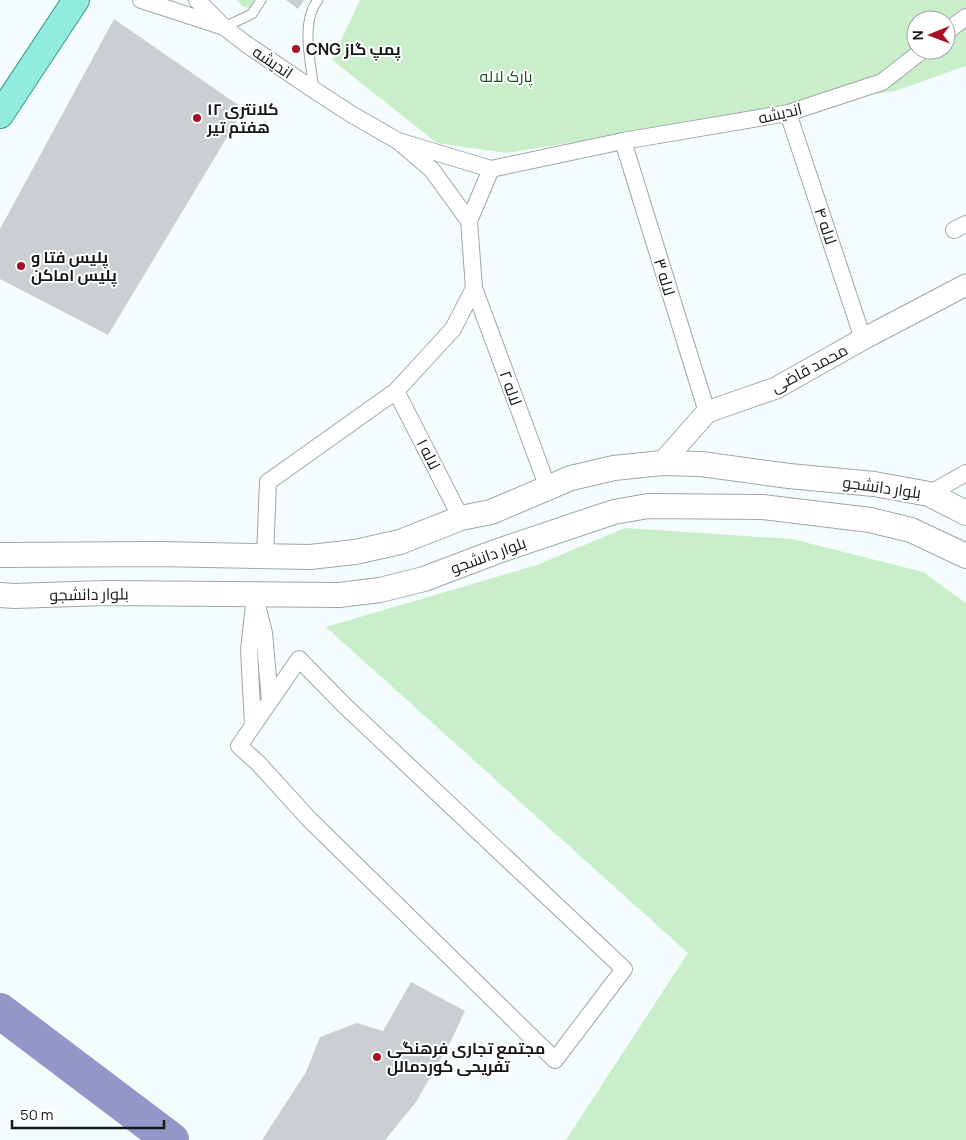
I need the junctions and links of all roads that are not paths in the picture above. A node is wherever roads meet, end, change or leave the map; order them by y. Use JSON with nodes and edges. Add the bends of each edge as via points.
{"nodes":[{"id":1,"x":76,"y":0,"type":"edge"},
{"id":2,"x":141,"y":0,"type":"edge"},
{"id":3,"x":197,"y":0,"type":"edge"},
{"id":4,"x":261,"y":0,"type":"edge"},
{"id":5,"x":318,"y":0,"type":"edge"},
{"id":6,"x":224,"y":27,"type":"junction"},
{"id":7,"x":910,"y":60,"type":"edge"},
{"id":8,"x":314,"y":90,"type":"junction"},
{"id":9,"x":788,"y":113,"type":"junction"},
{"id":10,"x":0,"y":114,"type":"edge"},
{"id":11,"x":398,"y":141,"type":"junction"},
{"id":12,"x":623,"y":141,"type":"junction"},
{"id":13,"x":491,"y":169,"type":"junction"},
{"id":14,"x":469,"y":221,"type":"junction"},
{"id":15,"x":966,"y":285,"type":"edge"},
{"id":16,"x":474,"y":288,"type":"junction"},
{"id":17,"x":863,"y":339,"type":"junction"},
{"id":18,"x":396,"y":391,"type":"junction"},
{"id":19,"x":707,"y":412,"type":"junction"},
{"id":20,"x":662,"y":462,"type":"junction"},
{"id":21,"x":966,"y":473,"type":"edge"},
{"id":22,"x":548,"y":488,"type":"junction"},
{"id":23,"x":929,"y":494,"type":"junction"},
{"id":24,"x":966,"y":513,"type":"edge"},
{"id":25,"x":462,"y":518,"type":"junction"},
{"id":26,"x":0,"y":555,"type":"edge"},
{"id":27,"x":266,"y":556,"type":"junction"},
{"id":28,"x":966,"y":556,"type":"edge"},
{"id":29,"x":259,"y":594,"type":"junction"},
{"id":30,"x":0,"y":595,"type":"edge"},
{"id":31,"x":270,"y":700,"type":"junction"},
{"id":32,"x":253,"y":726,"type":"junction"}],
"edges":[{"from":1,"to":10,"type":"main road"},
{"from":2,"to":6,"type":"street","name":"اندیشه"},
{"from":3,"to":6,"type":"street"},
{"from":4,"to":6,"type":"lane","via":[[252,14]]},
{"from":5,"to":8,"type":"lane","via":[[308,22]]},
{"from":6,"to":8,"type":"street","name":"اندیشه"},
{"from":7,"to":9,"type":"street","name":"اندیشه","via":[[882,82]]},
{"from":8,"to":11,"type":"street","name":"اندیشه"},
{"from":9,"to":12,"type":"street","name":"اندیشه"},
{"from":9,"to":17,"type":"street","name":"لاله ۴"},
{"from":11,"to":13,"type":"street"},
{"from":11,"to":14,"type":"street","via":[[432,170]]},
{"from":12,"to":13,"type":"street","name":"اندیشه"},
{"from":12,"to":19,"type":"street","name":"لاله ۳"},
{"from":13,"to":14,"type":"street"},
{"from":14,"to":16,"type":"street","name":"لاله ۲"},
{"from":15,"to":17,"type":"street","name":"محمد قاضی"},
{"from":16,"to":18,"type":"street","via":[[453,329]]},
{"from":16,"to":22,"type":"street","name":"لاله ۲"},
{"from":17,"to":19,"type":"street","name":"محمد قاضی","via":[[776,388]]},
{"from":18,"to":25,"type":"street","name":"لاله ۱"},
{"from":18,"to":27,"type":"street","via":[[268,482]]},
{"from":19,"to":20,"type":"street","name":"محمد قاضی"},
{"from":20,"to":22,"type":"main road","name":"بلوار دانشجو","via":[[614,468],[571,478]]},
{"from":20,"to":23,"type":"main road","name":"بلوار دانشجو","via":[[874,484]]},
{"from":21,"to":23,"type":"street"},
{"from":22,"to":25,"type":"main road","name":"بلوار دانشجو","via":[[492,512]]},
{"from":23,"to":24,"type":"main road","name":"بلوار دانشجو"},
{"from":25,"to":27,"type":"main road","name":"بلوار دانشجو","via":[[400,542],[356,552],[310,557]]},
{"from":26,"to":27,"type":"main road","name":"بلوار دانشجو"},
{"from":27,"to":29,"type":"main road"},
{"from":28,"to":29,"type":"main road","name":"بلوار دانشجو","via":[[911,530],[870,520],[762,507],[648,506],[614,512],[424,579],[380,590],[339,595]]},
{"from":29,"to":30,"type":"main road","name":"بلوار دانشجو"},
{"from":29,"to":31,"type":"street"},
{"from":29,"to":32,"type":"street","via":[[249,650]]},
{"from":31,"to":32,"type":"street"},
{"from":31,"to":32,"type":"street","via":[[299,659],[624,968],[554,1060],[239,746]]}]}
